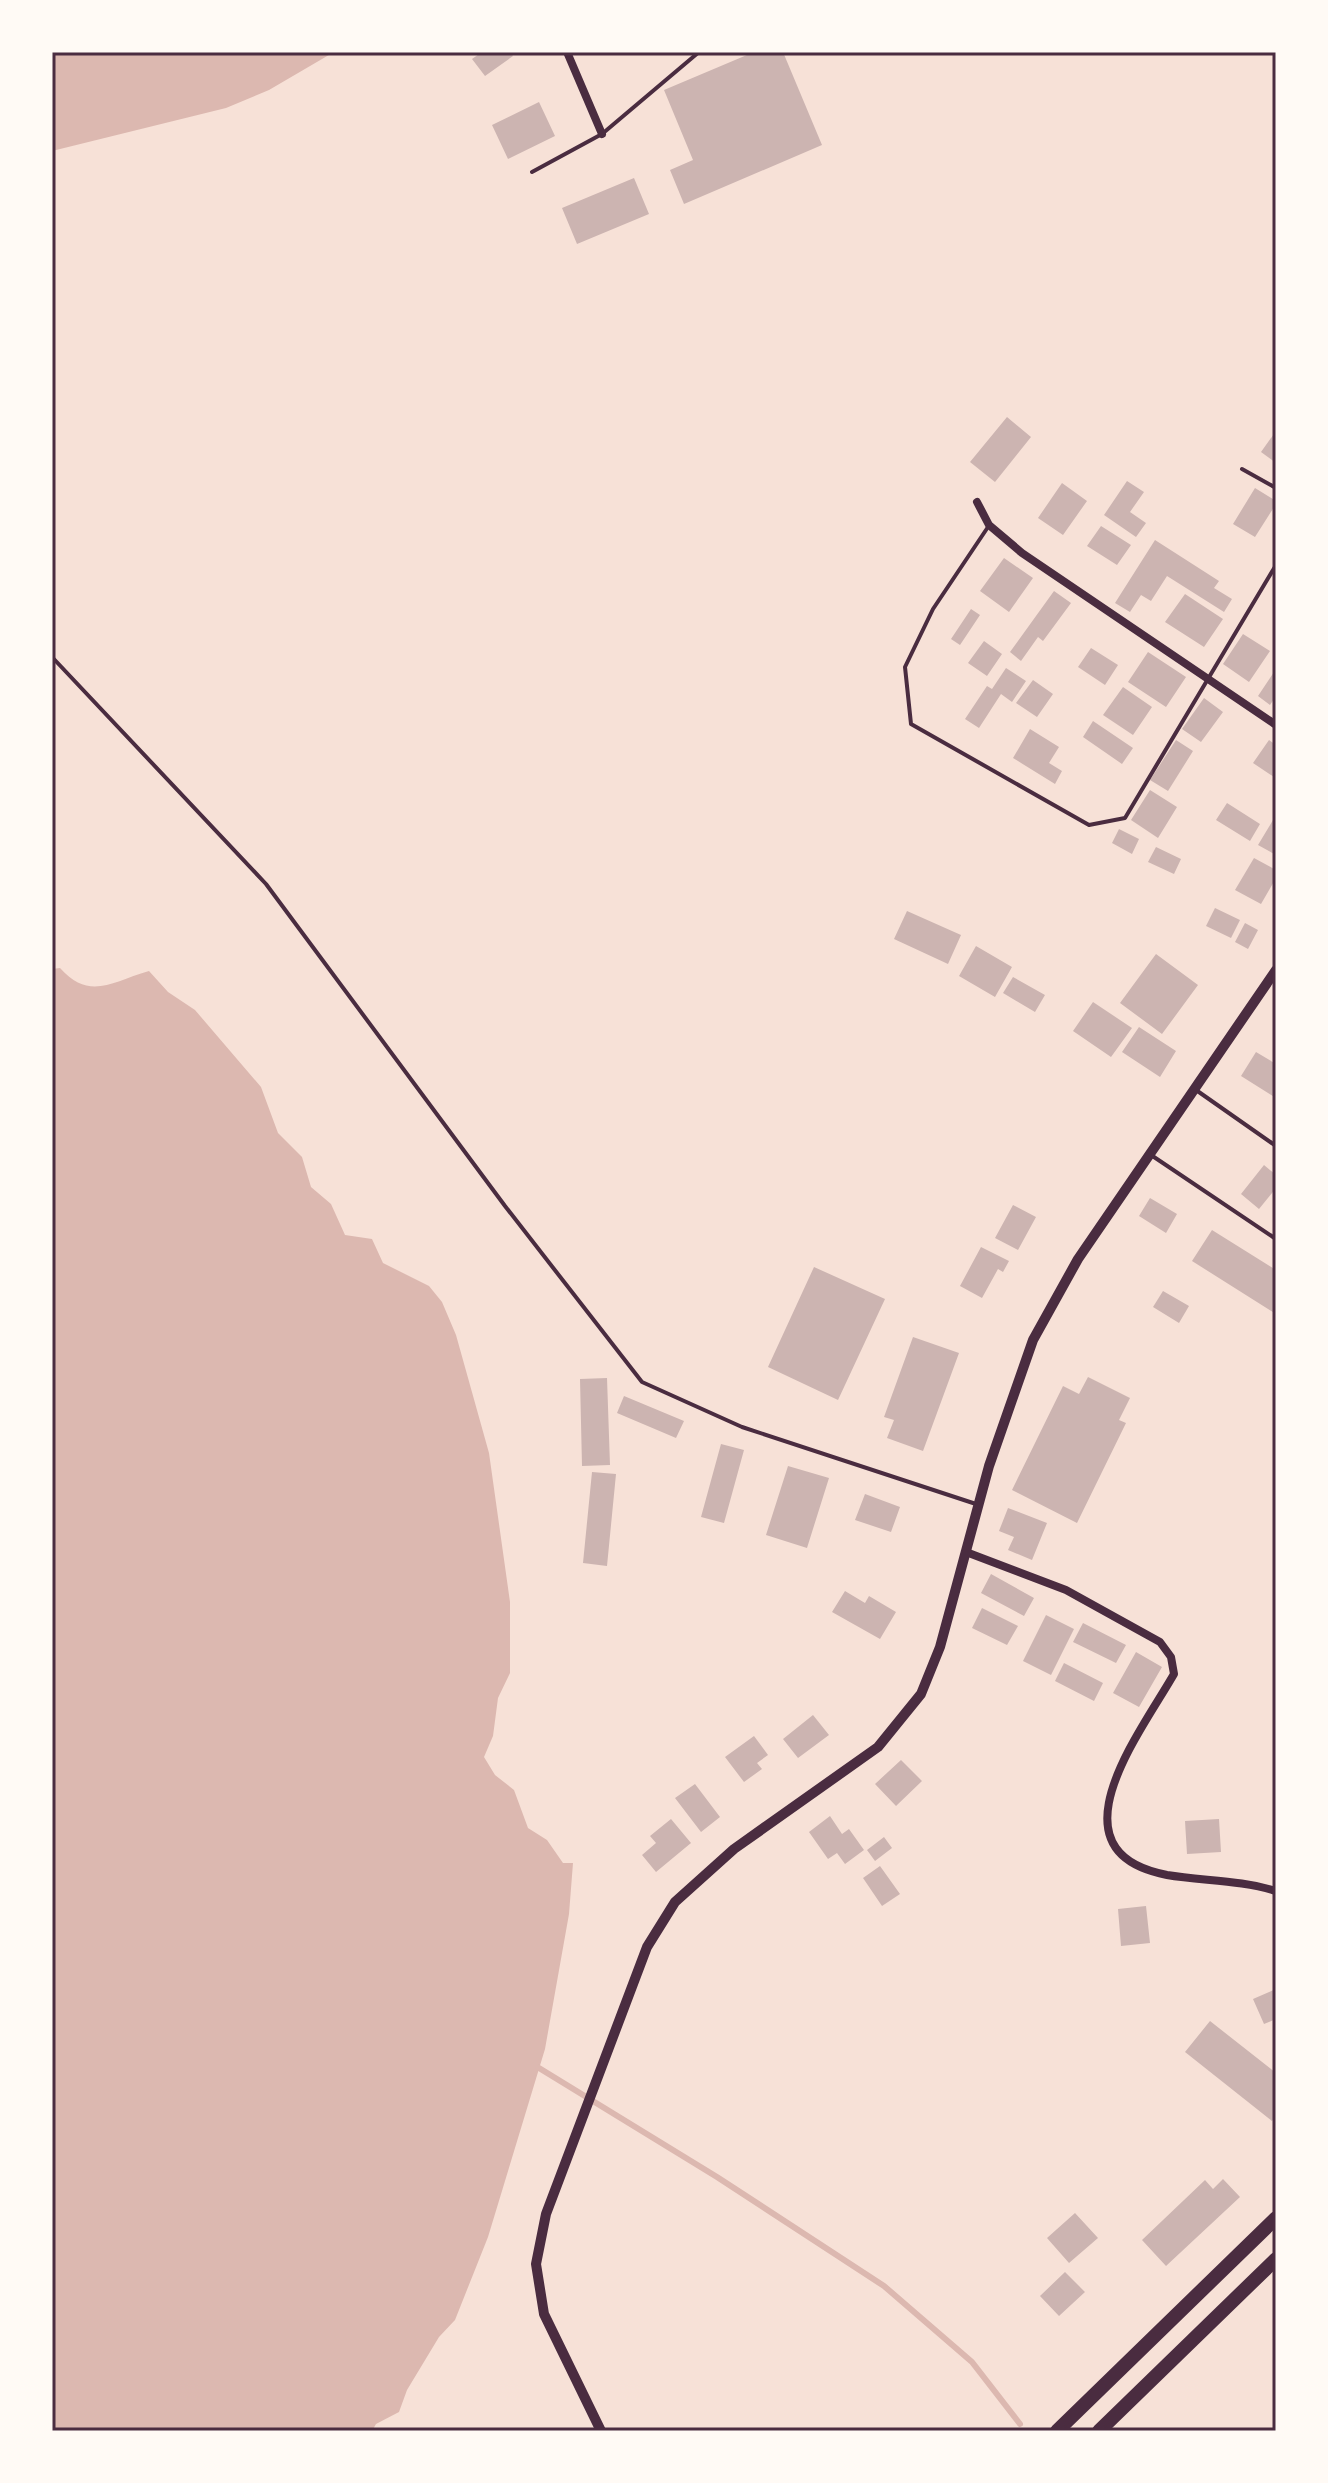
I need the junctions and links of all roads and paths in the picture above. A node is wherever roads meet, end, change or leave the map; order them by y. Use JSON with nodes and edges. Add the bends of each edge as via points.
{"nodes":[{"id":1,"x":567,"y":52,"type":"edge"},
{"id":2,"x":699,"y":52,"type":"edge"},
{"id":3,"x":602,"y":134,"type":"junction"},
{"id":4,"x":532,"y":172,"type":"dead end"},
{"id":5,"x":1242,"y":469,"type":"dead end"},
{"id":6,"x":1276,"y":488,"type":"edge"},
{"id":7,"x":977,"y":502,"type":"dead end"},
{"id":8,"x":989,"y":525,"type":"junction"},
{"id":9,"x":1276,"y":565,"type":"edge"},
{"id":10,"x":52,"y":657,"type":"edge"},
{"id":11,"x":1206,"y":678,"type":"junction"},
{"id":12,"x":1276,"y":725,"type":"edge"},
{"id":13,"x":1276,"y":970,"type":"edge"},
{"id":14,"x":1194,"y":1089,"type":"junction"},
{"id":15,"x":1276,"y":1146,"type":"edge"},
{"id":16,"x":1149,"y":1154,"type":"junction"},
{"id":17,"x":1276,"y":1239,"type":"edge"},
{"id":18,"x":979,"y":1505,"type":"junction"},
{"id":19,"x":966,"y":1552,"type":"junction"},
{"id":20,"x":1276,"y":1891,"type":"edge"},
{"id":21,"x":1276,"y":2218,"type":"edge"},
{"id":22,"x":1276,"y":2259,"type":"edge"},
{"id":23,"x":601,"y":2431,"type":"edge"},
{"id":24,"x":1057,"y":2431,"type":"edge"},
{"id":25,"x":1099,"y":2431,"type":"edge"}],
"edges":[{"from":1,"to":3,"type":"street"},
{"from":2,"to":3,"type":"lane"},
{"from":3,"to":4,"type":"lane"},
{"from":5,"to":6,"type":"lane"},
{"from":7,"to":8,"type":"street"},
{"from":8,"to":11,"type":"street"},
{"from":8,"to":11,"type":"lane","via":[[933,609],[905,667],[911,724],[1089,825],[1125,818]]},
{"from":9,"to":11,"type":"lane"},
{"from":10,"to":18,"type":"lane","via":[[266,884],[642,1382],[742,1427]]},
{"from":11,"to":12,"type":"street"},
{"from":13,"to":14,"type":"street"},
{"from":14,"to":15,"type":"lane"},
{"from":14,"to":16,"type":"street"},
{"from":16,"to":17,"type":"lane"},
{"from":16,"to":18,"type":"street","via":[[1078,1259],[1033,1340]]},
{"from":18,"to":19,"type":"street"},
{"from":19,"to":20,"type":"street","via":[[1066,1590],[1160,1642],[1171,1657],[1174,1674],[1113,1780],[1105,1809],[1114,1844],[1130,1863],[1165,1874]]},
{"from":19,"to":23,"type":"street","via":[[921,1694],[878,1747],[734,1849],[675,1902],[647,1947],[546,2214],[536,2264],[544,2314]]},
{"from":21,"to":24,"type":"highway"},
{"from":22,"to":25,"type":"highway"}]}
